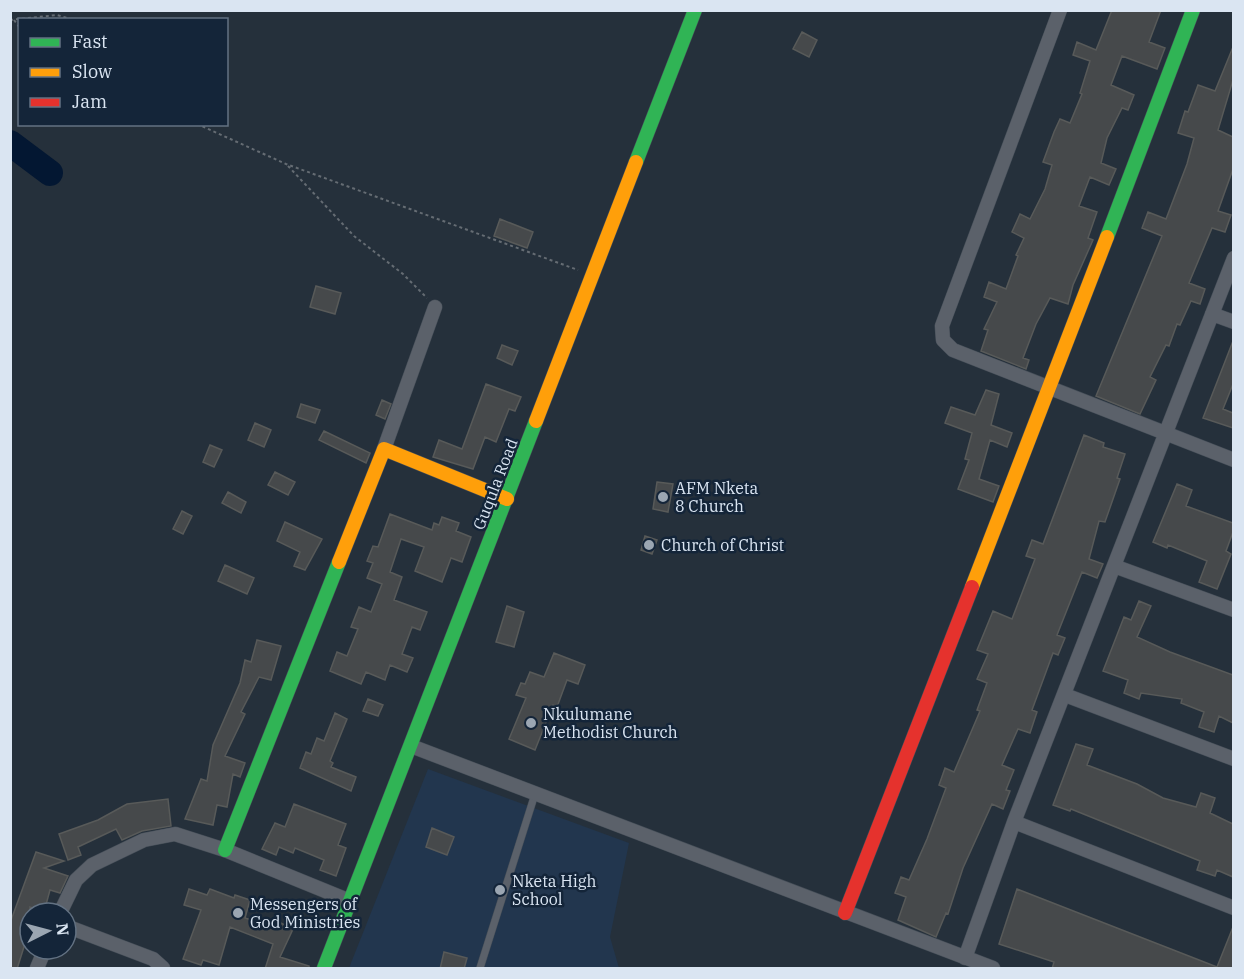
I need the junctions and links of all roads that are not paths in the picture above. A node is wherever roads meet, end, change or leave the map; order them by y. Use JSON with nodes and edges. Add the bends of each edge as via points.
{"nodes":[{"id":1,"x":695,"y":10,"type":"edge"},
{"id":2,"x":1060,"y":10,"type":"edge"},
{"id":3,"x":1193,"y":10,"type":"edge"},
{"id":4,"x":1233,"y":258,"type":"edge"},
{"id":5,"x":435,"y":307,"type":"road end"},
{"id":6,"x":1212,"y":314,"type":"junction"},
{"id":7,"x":1233,"y":322,"type":"edge"},
{"id":8,"x":1050,"y":388,"type":"junction"},
{"id":9,"x":1165,"y":435,"type":"junction"},
{"id":10,"x":384,"y":449,"type":"junction"},
{"id":11,"x":1233,"y":460,"type":"edge"},
{"id":12,"x":507,"y":499,"type":"junction"},
{"id":13,"x":1114,"y":566,"type":"junction"},
{"id":14,"x":1233,"y":610,"type":"edge"},
{"id":15,"x":1065,"y":694,"type":"junction"},
{"id":16,"x":411,"y":746,"type":"junction"},
{"id":17,"x":1233,"y":759,"type":"edge"},
{"id":18,"x":535,"y":794,"type":"junction"},
{"id":19,"x":1014,"y":822,"type":"junction"},
{"id":20,"x":225,"y":850,"type":"junction"},
{"id":21,"x":65,"y":901,"type":"edge"},
{"id":22,"x":350,"y":901,"type":"junction"},
{"id":23,"x":1233,"y":908,"type":"edge"},
{"id":24,"x":845,"y":913,"type":"junction"},
{"id":25,"x":78,"y":931,"type":"edge"},
{"id":26,"x":965,"y":958,"type":"junction"},
{"id":27,"x":163,"y":969,"type":"edge"},
{"id":28,"x":324,"y":969,"type":"edge"},
{"id":29,"x":480,"y":969,"type":"edge"},
{"id":30,"x":993,"y":969,"type":"edge"}],
"edges":[{"from":1,"to":12,"type":"street","name":"Guqula Road"},
{"from":2,"to":8,"type":"street","via":[[941,334],[953,350]]},
{"from":3,"to":8,"type":"street"},
{"from":4,"to":6,"type":"street"},
{"from":5,"to":10,"type":"street"},
{"from":6,"to":7,"type":"street"},
{"from":6,"to":9,"type":"street"},
{"from":8,"to":9,"type":"street"},
{"from":8,"to":24,"type":"street"},
{"from":9,"to":11,"type":"street"},
{"from":9,"to":13,"type":"street"},
{"from":10,"to":12,"type":"street"},
{"from":10,"to":20,"type":"street"},
{"from":12,"to":16,"type":"street","name":"Guqula Road"},
{"from":13,"to":14,"type":"street"},
{"from":13,"to":15,"type":"street"},
{"from":15,"to":17,"type":"street"},
{"from":15,"to":19,"type":"street"},
{"from":16,"to":18,"type":"street"},
{"from":16,"to":22,"type":"street","name":"Guqula Road"},
{"from":18,"to":24,"type":"street"},
{"from":18,"to":29,"type":"lane"},
{"from":19,"to":23,"type":"street"},
{"from":19,"to":26,"type":"street"},
{"from":20,"to":21,"type":"street","via":[[175,834],[144,840],[84,871]]},
{"from":20,"to":22,"type":"street"},
{"from":22,"to":28,"type":"street","name":"Guqula Road"},
{"from":24,"to":26,"type":"street"},
{"from":25,"to":27,"type":"street","via":[[153,959]]},
{"from":26,"to":30,"type":"street"}]}
